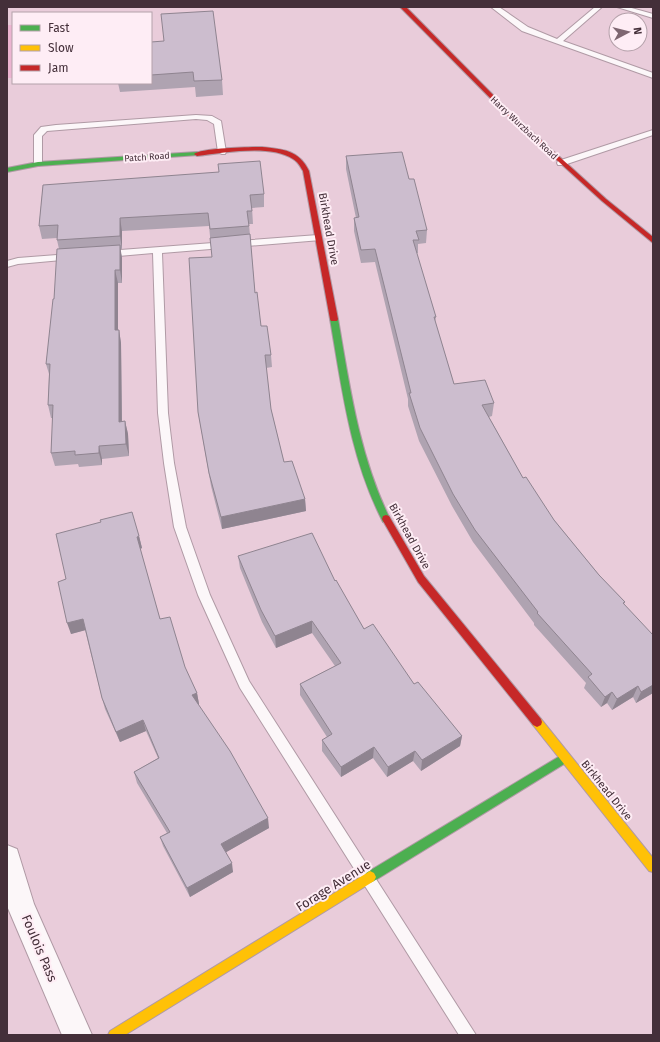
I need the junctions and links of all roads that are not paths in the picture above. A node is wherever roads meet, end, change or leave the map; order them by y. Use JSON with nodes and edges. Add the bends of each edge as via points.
{"nodes":[{"id":1,"x":403,"y":7,"type":"edge"},
{"id":2,"x":494,"y":7,"type":"edge"},
{"id":3,"x":599,"y":7,"type":"edge"},
{"id":4,"x":620,"y":7,"type":"edge"},
{"id":5,"x":653,"y":16,"type":"edge"},
{"id":6,"x":558,"y":42,"type":"junction"},
{"id":7,"x":653,"y":76,"type":"edge"},
{"id":8,"x":653,"y":132,"type":"edge"},
{"id":9,"x":222,"y":152,"type":"junction"},
{"id":10,"x":288,"y":152,"type":"joint"},
{"id":11,"x":561,"y":162,"type":"junction"},
{"id":12,"x":38,"y":164,"type":"junction"},
{"id":13,"x":7,"y":170,"type":"edge"},
{"id":14,"x":318,"y":238,"type":"junction"},
{"id":15,"x":653,"y":241,"type":"edge"},
{"id":16,"x":157,"y":250,"type":"junction"},
{"id":17,"x":95,"y":255,"type":"edge"},
{"id":18,"x":79,"y":256,"type":"edge"},
{"id":19,"x":7,"y":264,"type":"edge"},
{"id":20,"x":565,"y":758,"type":"junction"},
{"id":21,"x":7,"y":858,"type":"edge"},
{"id":22,"x":653,"y":867,"type":"edge"},
{"id":23,"x":368,"y":879,"type":"junction"},
{"id":24,"x":77,"y":1035,"type":"edge"},
{"id":25,"x":114,"y":1035,"type":"edge"},
{"id":26,"x":468,"y":1035,"type":"edge"}],
"edges":[{"from":1,"to":11,"type":"street","name":"Harry Wurzbach Road","via":[[507,112]]},
{"from":2,"to":6,"type":"lane","via":[[525,29]]},
{"from":3,"to":6,"type":"lane"},
{"from":4,"to":5,"type":"lane"},
{"from":6,"to":7,"type":"lane"},
{"from":8,"to":11,"type":"lane"},
{"from":9,"to":10,"type":"street","name":"Patch Road","via":[[268,149]]},
{"from":9,"to":12,"type":"street","name":"Patch Road"},
{"from":9,"to":12,"type":"lane","via":[[218,123],[209,118],[188,117],[44,129],[38,134]]},
{"from":10,"to":14,"type":"street","name":"Birkhead Drive","via":[[301,160],[306,171]]},
{"from":11,"to":15,"type":"street","name":"Harry Wurzbach Road"},
{"from":12,"to":13,"type":"street","name":"Patch Road"},
{"from":14,"to":16,"type":"lane"},
{"from":14,"to":20,"type":"street","name":"Birkhead Drive","via":[[359,455],[381,510],[420,579]]},
{"from":16,"to":17,"type":"lane"},
{"from":16,"to":23,"type":"lane","via":[[163,413],[168,463],[180,527],[204,595],[244,684]]},
{"from":18,"to":19,"type":"lane"},
{"from":20,"to":22,"type":"street","name":"Birkhead Drive"},
{"from":20,"to":23,"type":"street","name":"Forage Avenue"},
{"from":21,"to":24,"type":"street","name":"Foulois Pass","via":[[22,906]]},
{"from":23,"to":25,"type":"street","name":"Forage Avenue"},
{"from":23,"to":26,"type":"lane"}]}
